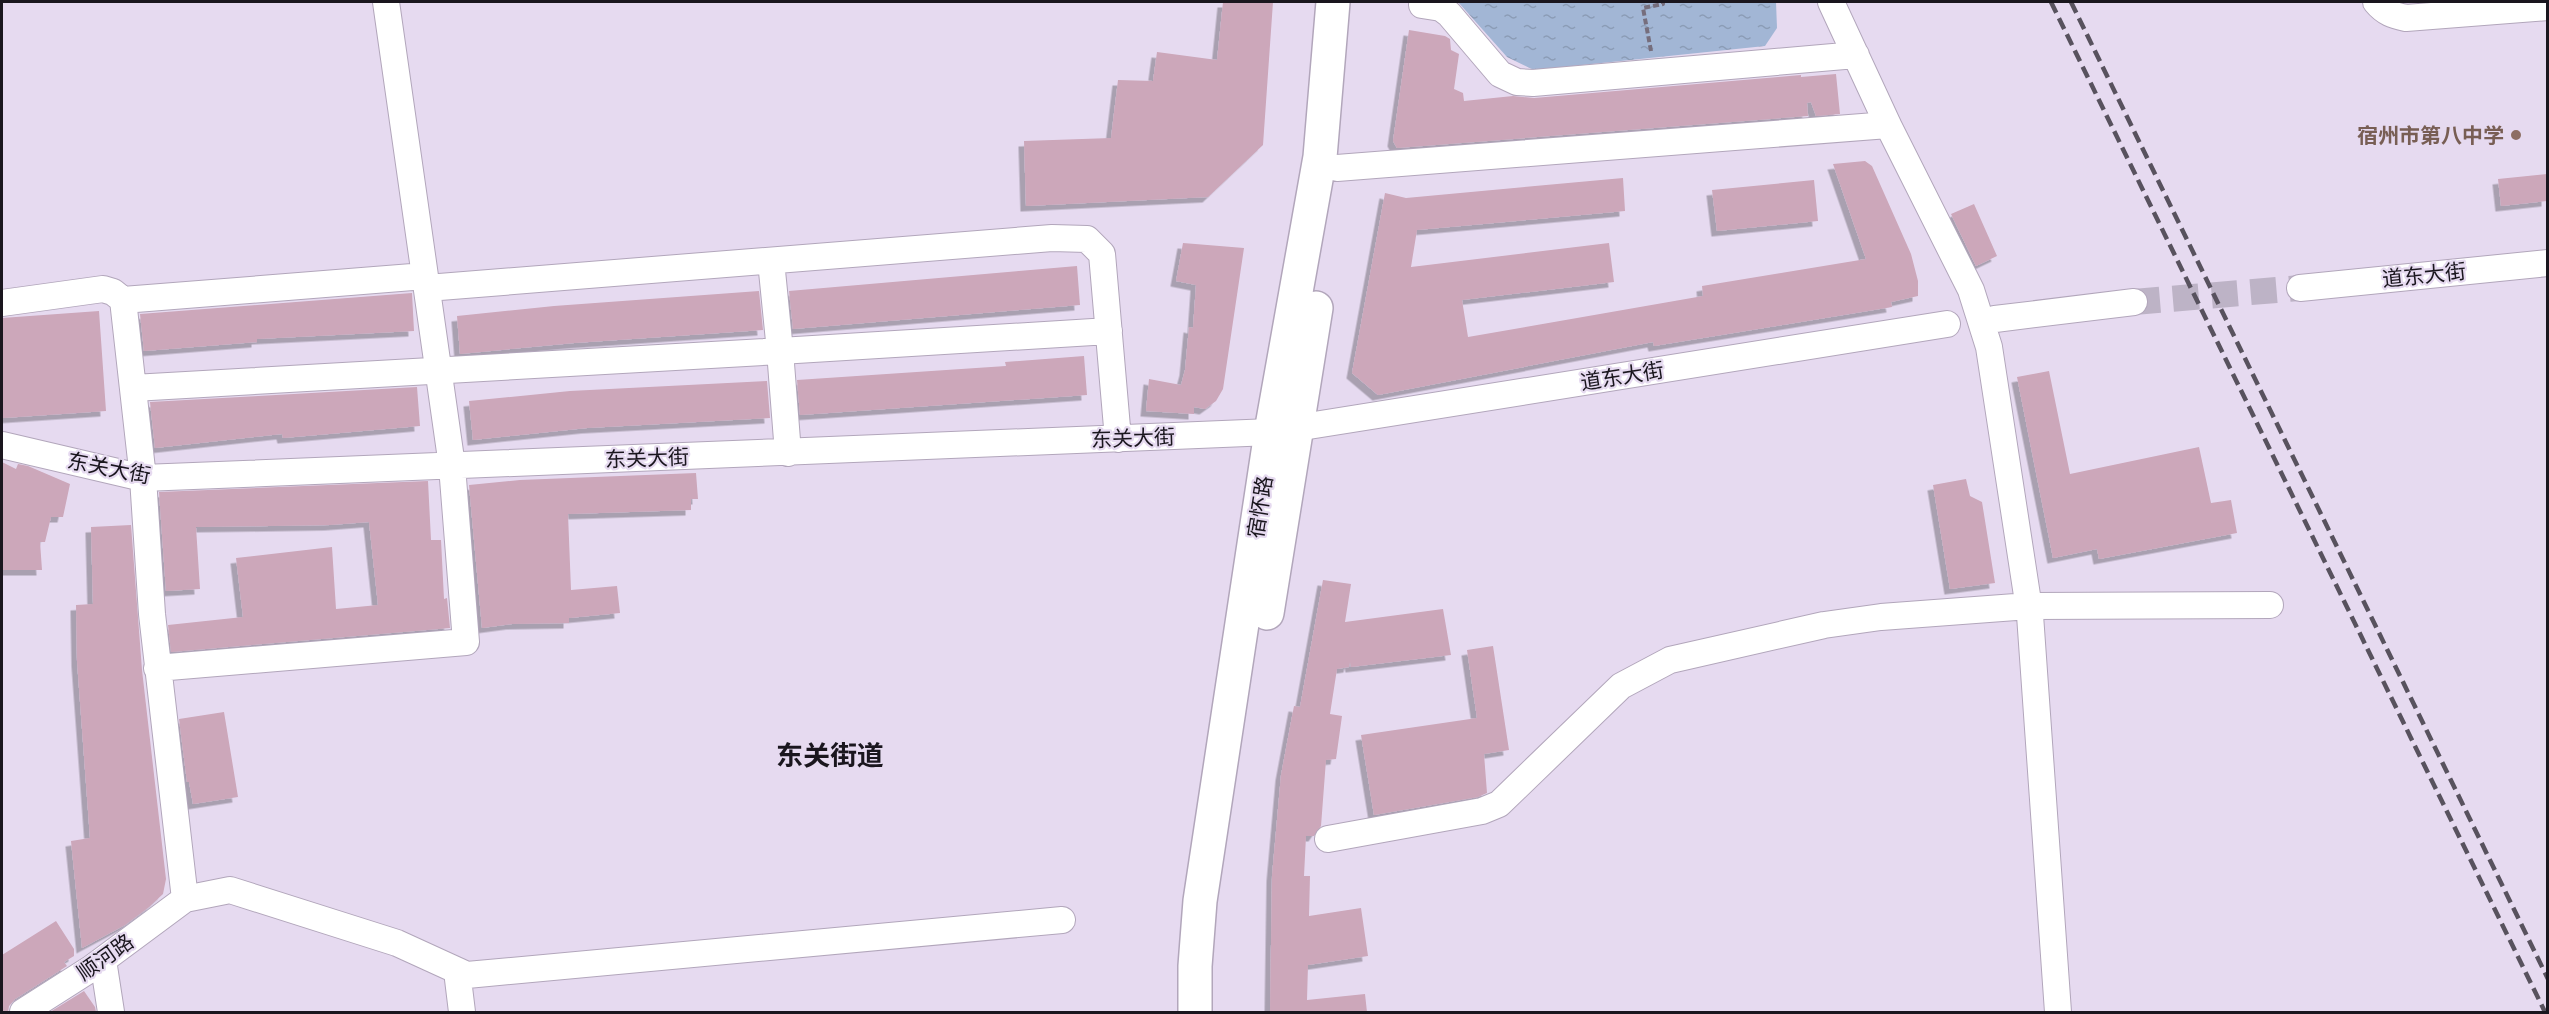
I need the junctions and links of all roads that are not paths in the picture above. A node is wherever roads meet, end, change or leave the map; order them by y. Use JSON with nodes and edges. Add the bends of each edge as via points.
{"nodes":[{"id":1,"x":386,"y":2,"type":"edge"},
{"id":2,"x":1333,"y":2,"type":"edge"},
{"id":3,"x":1352,"y":2,"type":"edge"},
{"id":4,"x":1831,"y":2,"type":"edge"},
{"id":5,"x":2376,"y":2,"type":"edge"},
{"id":6,"x":1422,"y":5,"type":"dead end"},
{"id":7,"x":2547,"y":6,"type":"edge"},
{"id":8,"x":1856,"y":55,"type":"junction"},
{"id":9,"x":1888,"y":125,"type":"junction"},
{"id":10,"x":1337,"y":168,"type":"junction"},
{"id":11,"x":771,"y":261,"type":"junction"},
{"id":12,"x":2547,"y":263,"type":"edge"},
{"id":13,"x":426,"y":282,"type":"junction"},
{"id":14,"x":2300,"y":288,"type":"tunnel mouth"},
{"id":15,"x":123,"y":300,"type":"junction"},
{"id":16,"x":2134,"y":302,"type":"tunnel mouth"},
{"id":17,"x":2,"y":303,"type":"edge"},
{"id":18,"x":1995,"y":319,"type":"dead end"},
{"id":19,"x":1947,"y":324,"type":"dead end"},
{"id":20,"x":1108,"y":331,"type":"junction"},
{"id":21,"x":780,"y":351,"type":"junction"},
{"id":22,"x":438,"y":369,"type":"junction"},
{"id":23,"x":133,"y":388,"type":"junction"},
{"id":24,"x":1284,"y":430,"type":"junction"},
{"id":25,"x":1118,"y":439,"type":"junction"},
{"id":26,"x":2,"y":445,"type":"edge"},
{"id":27,"x":788,"y":453,"type":"junction"},
{"id":28,"x":452,"y":466,"type":"junction"},
{"id":29,"x":143,"y":478,"type":"junction"},
{"id":30,"x":2270,"y":605,"type":"dead end"},
{"id":31,"x":2029,"y":606,"type":"junction"},
{"id":32,"x":157,"y":668,"type":"junction"},
{"id":33,"x":1328,"y":839,"type":"dead end"},
{"id":34,"x":185,"y":899,"type":"junction"},
{"id":35,"x":1062,"y":921,"type":"dead end"},
{"id":36,"x":103,"y":960,"type":"junction"},
{"id":37,"x":457,"y":971,"type":"junction"},
{"id":38,"x":23,"y":1012,"type":"edge"},
{"id":39,"x":111,"y":1012,"type":"edge"},
{"id":40,"x":462,"y":1012,"type":"edge"},
{"id":41,"x":1195,"y":1012,"type":"edge"},
{"id":42,"x":1216,"y":1012,"type":"edge"},
{"id":43,"x":2058,"y":1012,"type":"edge"}],
"edges":[{"from":1,"to":13,"type":"street"},
{"from":2,"to":24,"type":"main road","name":"宿怀路","via":[[1320,157]]},
{"from":3,"to":10,"type":"main road","name":"宿怀路"},
{"from":4,"to":8,"type":"street"},
{"from":5,"to":7,"type":"street","via":[[2383,10],[2406,18]]},
{"from":6,"to":8,"type":"street","via":[[1442,8],[1500,74],[1517,82]]},
{"from":8,"to":9,"type":"street"},
{"from":9,"to":10,"type":"street"},
{"from":9,"to":31,"type":"street","via":[[1971,290],[1989,347]]},
{"from":10,"to":24,"type":"main road","name":"宿怀路"},
{"from":11,"to":13,"type":"street"},
{"from":11,"to":20,"type":"street","via":[[1052,238],[1087,239],[1102,254]]},
{"from":11,"to":21,"type":"street"},
{"from":12,"to":14,"type":"street","name":"道东大街"},
{"from":13,"to":15,"type":"street"},
{"from":13,"to":22,"type":"street"},
{"from":15,"to":17,"type":"street","via":[[103,289]]},
{"from":15,"to":23,"type":"street"},
{"from":16,"to":18,"type":"street"},
{"from":19,"to":24,"type":"street","name":"道东大街"},
{"from":20,"to":21,"type":"street"},
{"from":20,"to":25,"type":"street"},
{"from":21,"to":22,"type":"street"},
{"from":21,"to":27,"type":"street"},
{"from":22,"to":23,"type":"street"},
{"from":22,"to":28,"type":"street"},
{"from":23,"to":29,"type":"street"},
{"from":24,"to":25,"type":"street","name":"东关大街"},
{"from":24,"to":41,"type":"main road","name":"宿怀路","via":[[1200,901]]},
{"from":24,"to":42,"type":"main road","name":"宿怀路","via":[[1220,899]]},
{"from":25,"to":27,"type":"street","name":"东关大街"},
{"from":26,"to":29,"type":"street","name":"东关大街"},
{"from":27,"to":28,"type":"street","name":"东关大街"},
{"from":28,"to":29,"type":"street","name":"东关大街"},
{"from":28,"to":32,"type":"street","via":[[466,642]]},
{"from":29,"to":32,"type":"street"},
{"from":30,"to":31,"type":"street"},
{"from":31,"to":33,"type":"street","via":[[1824,625],[1670,660],[1621,686],[1499,804],[1482,812]]},
{"from":31,"to":43,"type":"street"},
{"from":32,"to":34,"type":"street"},
{"from":34,"to":36,"type":"street","name":"顺河路"},
{"from":34,"to":37,"type":"street","via":[[230,890],[397,943]]},
{"from":35,"to":37,"type":"street","via":[[467,975]]},
{"from":36,"to":38,"type":"street","name":"顺河路"},
{"from":36,"to":39,"type":"street"},
{"from":37,"to":40,"type":"street"}]}
